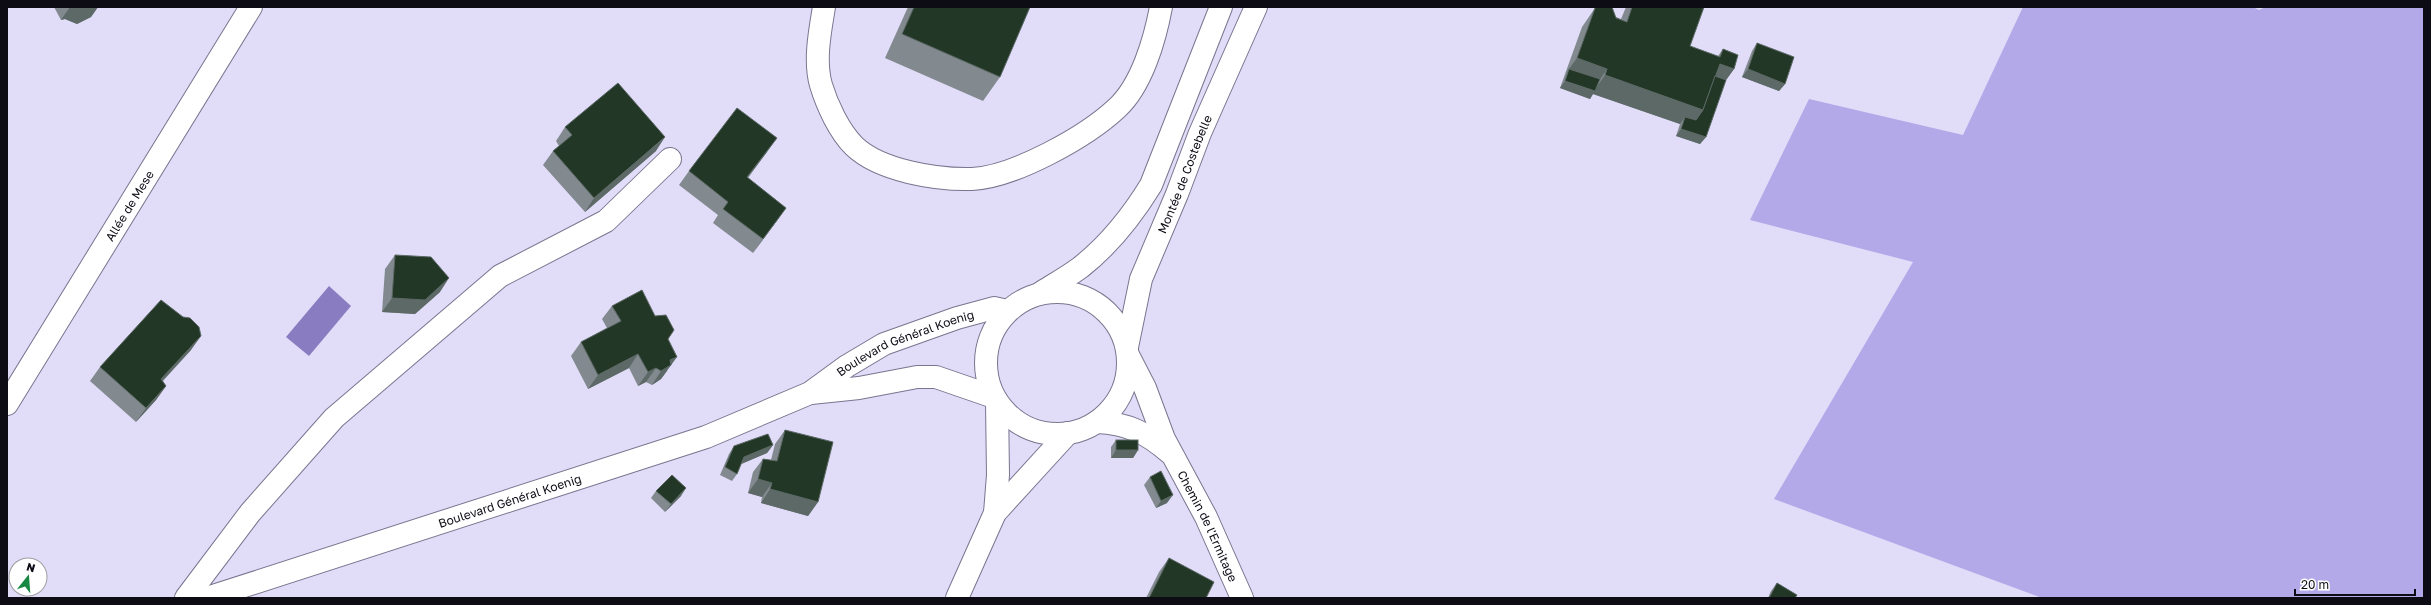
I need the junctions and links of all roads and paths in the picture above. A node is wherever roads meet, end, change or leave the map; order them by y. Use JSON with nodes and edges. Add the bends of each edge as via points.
{"nodes":[{"id":1,"x":251,"y":7,"type":"edge"},
{"id":2,"x":824,"y":7,"type":"edge"},
{"id":3,"x":1161,"y":7,"type":"edge"},
{"id":4,"x":1221,"y":7,"type":"edge"},
{"id":5,"x":1244,"y":7,"type":"edge"},
{"id":6,"x":1256,"y":7,"type":"edge"},
{"id":7,"x":1235,"y":52,"type":"junction"},
{"id":8,"x":670,"y":159,"type":"dead end"},
{"id":9,"x":1042,"y":292,"type":"junction"},
{"id":10,"x":1007,"y":311,"type":"junction"},
{"id":11,"x":1127,"y":351,"type":"junction"},
{"id":12,"x":810,"y":393,"type":"junction"},
{"id":13,"x":995,"y":399,"type":"junction"},
{"id":14,"x":7,"y":404,"type":"edge"},
{"id":15,"x":1097,"y":422,"type":"junction"},
{"id":16,"x":1068,"y":433,"type":"junction"},
{"id":17,"x":1172,"y":455,"type":"junction"},
{"id":18,"x":995,"y":513,"type":"junction"},
{"id":19,"x":186,"y":598,"type":"edge"},
{"id":20,"x":207,"y":598,"type":"edge"},
{"id":21,"x":958,"y":598,"type":"edge"},
{"id":22,"x":1242,"y":598,"type":"edge"}],
"edges":[{"from":1,"to":14,"type":"street","name":"Allée de Mese"},
{"from":2,"to":3,"type":"street","via":[[819,46],[821,84],[831,110],[854,146],[880,162],[909,172],[973,179],[1029,163],[1048,154],[1117,108],[1146,60],[1157,33]]},
{"from":4,"to":9,"type":"street","via":[[1147,192],[1109,241],[1081,267]]},
{"from":5,"to":7,"type":"street","via":[[1239,19]]},
{"from":6,"to":7,"type":"street","name":"Montée de Costebelle"},
{"from":7,"to":11,"type":"street","name":"Montée de Costebelle","via":[[1142,279]]},
{"from":8,"to":19,"type":"street","via":[[606,221],[500,276],[334,418],[250,513]]},
{"from":9,"to":10,"type":"street","via":[[1030,296]]},
{"from":9,"to":11,"type":"street","via":[[1079,294],[1095,303],[1110,314],[1117,324]]},
{"from":10,"to":12,"type":"street","name":"Boulevard Général Koenig","via":[[994,308],[957,318],[884,344],[847,366]]},
{"from":10,"to":13,"type":"street","via":[[994,329],[986,351],[987,382]]},
{"from":11,"to":15,"type":"street","via":[[1128,371],[1118,400]]},
{"from":11,"to":17,"type":"street","name":"Chemin de l'Ermitage"},
{"from":12,"to":13,"type":"street","name":"Boulevard Général Koenig","via":[[859,388],[917,377],[936,378]]},
{"from":12,"to":20,"type":"street","name":"Boulevard Général Koenig","via":[[706,437]]},
{"from":13,"to":16,"type":"street","via":[[1008,415],[1020,424],[1036,431]]},
{"from":13,"to":18,"type":"street","via":[[998,475]]},
{"from":15,"to":16,"type":"street","via":[[1083,430]]},
{"from":15,"to":17,"type":"street","name":"Chemin de l'Ermitage","via":[[1131,427],[1156,441]]},
{"from":16,"to":18,"type":"street"},
{"from":17,"to":22,"type":"street","name":"Chemin de l'Ermitage","via":[[1206,517]]},
{"from":18,"to":21,"type":"street"}]}
